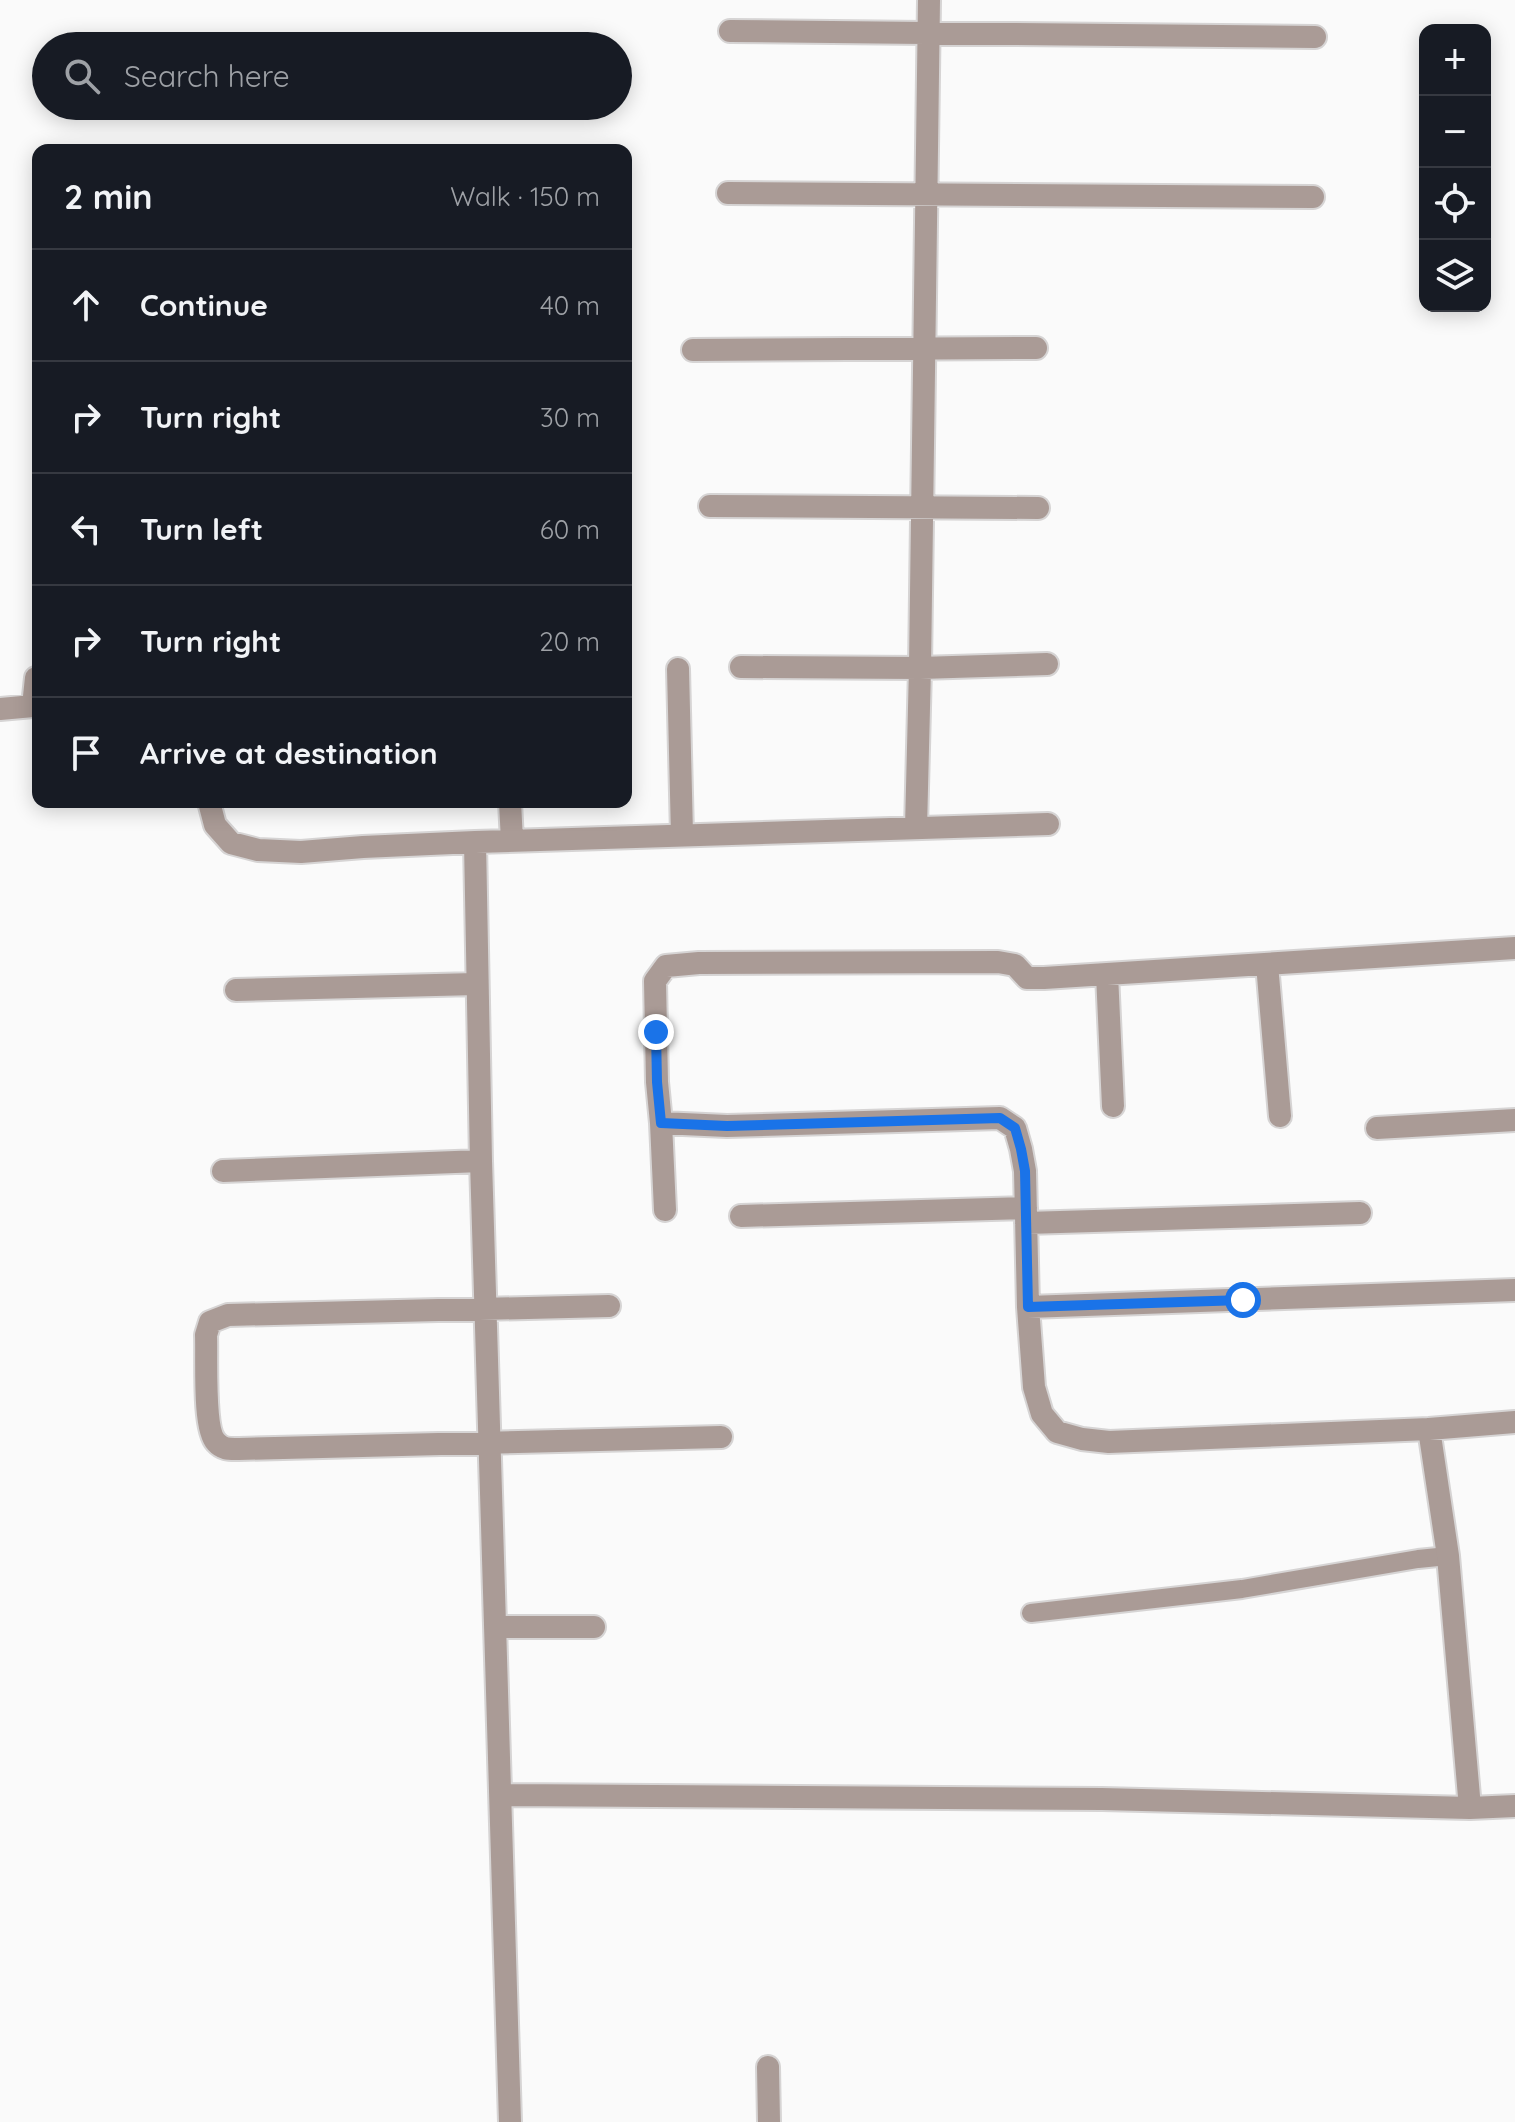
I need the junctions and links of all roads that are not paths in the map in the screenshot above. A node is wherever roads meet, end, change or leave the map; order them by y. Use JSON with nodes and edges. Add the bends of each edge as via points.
{"nodes":[{"id":1,"x":929,"y":0,"type":"edge"},
{"id":2,"x":730,"y":31,"type":"dead end"},
{"id":3,"x":928,"y":34,"type":"junction"},
{"id":4,"x":1315,"y":37,"type":"dead end"},
{"id":5,"x":728,"y":193,"type":"dead end"},
{"id":6,"x":926,"y":194,"type":"junction"},
{"id":7,"x":1313,"y":197,"type":"dead end"},
{"id":8,"x":924,"y":348,"type":"junction"},
{"id":9,"x":1036,"y":348,"type":"dead end"},
{"id":10,"x":693,"y":350,"type":"dead end"},
{"id":11,"x":710,"y":506,"type":"dead end"},
{"id":12,"x":922,"y":507,"type":"junction"},
{"id":13,"x":1038,"y":508,"type":"dead end"},
{"id":14,"x":1047,"y":664,"type":"dead end"},
{"id":15,"x":741,"y":667,"type":"dead end"},
{"id":16,"x":920,"y":668,"type":"junction"},
{"id":17,"x":678,"y":669,"type":"dead end"},
{"id":18,"x":32,"y":706,"type":"edge"},
{"id":19,"x":0,"y":709,"type":"edge"},
{"id":20,"x":211,"y":808,"type":"edge"},
{"id":21,"x":510,"y":808,"type":"edge"},
{"id":22,"x":1048,"y":824,"type":"dead end"},
{"id":23,"x":916,"y":828,"type":"junction"},
{"id":24,"x":682,"y":835,"type":"junction"},
{"id":25,"x":512,"y":841,"type":"junction"},
{"id":26,"x":475,"y":842,"type":"junction"},
{"id":27,"x":1515,"y":948,"type":"edge"},
{"id":28,"x":1267,"y":964,"type":"junction"},
{"id":29,"x":1107,"y":974,"type":"junction"},
{"id":30,"x":476,"y":984,"type":"junction"},
{"id":31,"x":236,"y":990,"type":"dead end"},
{"id":32,"x":1113,"y":1106,"type":"dead end"},
{"id":33,"x":1280,"y":1116,"type":"dead end"},
{"id":34,"x":1515,"y":1120,"type":"edge"},
{"id":35,"x":661,"y":1123,"type":"junction"},
{"id":36,"x":1377,"y":1128,"type":"dead end"},
{"id":37,"x":481,"y":1161,"type":"junction"},
{"id":38,"x":223,"y":1171,"type":"dead end"},
{"id":39,"x":665,"y":1210,"type":"dead end"},
{"id":40,"x":1360,"y":1213,"type":"dead end"},
{"id":41,"x":1026,"y":1215,"type":"junction"},
{"id":42,"x":741,"y":1216,"type":"dead end"},
{"id":43,"x":1515,"y":1290,"type":"edge"},
{"id":44,"x":609,"y":1306,"type":"dead end"},
{"id":45,"x":1028,"y":1307,"type":"junction"},
{"id":46,"x":486,"y":1308,"type":"junction"},
{"id":47,"x":1515,"y":1422,"type":"edge"},
{"id":48,"x":1429,"y":1429,"type":"junction"},
{"id":49,"x":721,"y":1437,"type":"dead end"},
{"id":50,"x":490,"y":1444,"type":"junction"},
{"id":51,"x":1448,"y":1556,"type":"junction"},
{"id":52,"x":1031,"y":1613,"type":"dead end"},
{"id":53,"x":496,"y":1627,"type":"junction"},
{"id":54,"x":594,"y":1627,"type":"dead end"},
{"id":55,"x":501,"y":1795,"type":"junction"},
{"id":56,"x":1515,"y":1806,"type":"edge"},
{"id":57,"x":1470,"y":1808,"type":"junction"},
{"id":58,"x":768,"y":2067,"type":"dead end"},
{"id":59,"x":510,"y":2122,"type":"edge"},
{"id":60,"x":769,"y":2122,"type":"edge"}],
"edges":[{"from":1,"to":3,"type":"street"},
{"from":2,"to":3,"type":"street"},
{"from":3,"to":4,"type":"street"},
{"from":3,"to":6,"type":"street"},
{"from":5,"to":6,"type":"street"},
{"from":6,"to":7,"type":"street"},
{"from":6,"to":8,"type":"street"},
{"from":8,"to":9,"type":"street"},
{"from":8,"to":10,"type":"street"},
{"from":8,"to":12,"type":"street"},
{"from":11,"to":12,"type":"street"},
{"from":12,"to":13,"type":"street"},
{"from":12,"to":16,"type":"street"},
{"from":14,"to":16,"type":"street"},
{"from":15,"to":16,"type":"street"},
{"from":16,"to":23,"type":"street"},
{"from":17,"to":24,"type":"street"},
{"from":18,"to":19,"type":"street"},
{"from":20,"to":26,"type":"street","via":[[215,825],[231,843],[258,850]]},
{"from":21,"to":25,"type":"street"},
{"from":22,"to":23,"type":"street"},
{"from":23,"to":24,"type":"street"},
{"from":24,"to":25,"type":"street"},
{"from":25,"to":26,"type":"street"},
{"from":26,"to":30,"type":"street"},
{"from":27,"to":28,"type":"street"},
{"from":28,"to":29,"type":"street"},
{"from":28,"to":33,"type":"street"},
{"from":29,"to":32,"type":"street"},
{"from":29,"to":35,"type":"street","via":[[1027,978],[1015,965],[998,962],[666,966],[655,981]]},
{"from":30,"to":31,"type":"street"},
{"from":30,"to":37,"type":"street"},
{"from":34,"to":36,"type":"street"},
{"from":35,"to":39,"type":"street"},
{"from":35,"to":41,"type":"street","via":[[1000,1118],[1015,1128],[1021,1149]]},
{"from":37,"to":38,"type":"street"},
{"from":37,"to":46,"type":"street"},
{"from":40,"to":41,"type":"street"},
{"from":41,"to":42,"type":"street"},
{"from":41,"to":45,"type":"street"},
{"from":43,"to":45,"type":"street"},
{"from":44,"to":46,"type":"street"},
{"from":45,"to":48,"type":"street","via":[[1034,1387],[1042,1414],[1057,1432],[1109,1442]]},
{"from":46,"to":50,"type":"street"},
{"from":46,"to":50,"type":"street","via":[[258,1313],[210,1322],[208,1425],[213,1440],[224,1449]]},
{"from":47,"to":48,"type":"street"},
{"from":48,"to":51,"type":"street"},
{"from":49,"to":50,"type":"street"},
{"from":50,"to":53,"type":"street"},
{"from":51,"to":52,"type":"lane","via":[[1242,1589]]},
{"from":51,"to":57,"type":"street"},
{"from":53,"to":54,"type":"street"},
{"from":53,"to":55,"type":"street"},
{"from":55,"to":57,"type":"street","via":[[1102,1799]]},
{"from":55,"to":59,"type":"street"},
{"from":56,"to":57,"type":"street"},
{"from":58,"to":60,"type":"street"}]}
